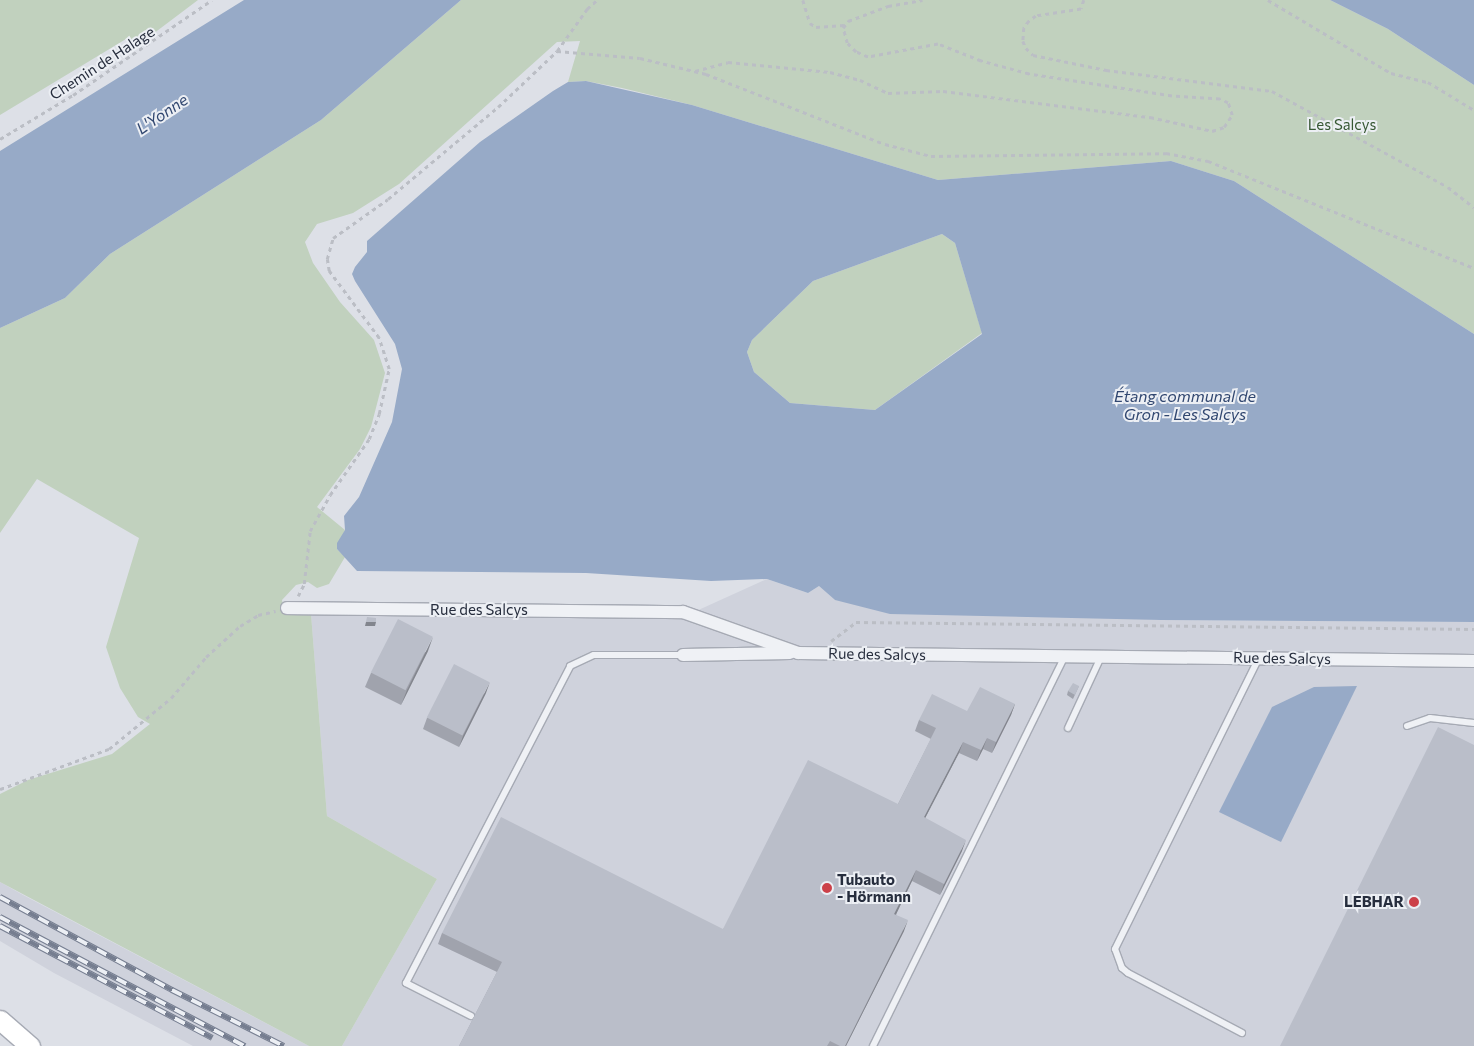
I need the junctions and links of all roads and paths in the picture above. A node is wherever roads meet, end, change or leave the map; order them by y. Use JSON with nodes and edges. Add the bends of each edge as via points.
{"nodes":[{"id":1,"x":212,"y":0,"type":"edge"},
{"id":2,"x":598,"y":0,"type":"edge"},
{"id":3,"x":803,"y":0,"type":"edge"},
{"id":4,"x":922,"y":0,"type":"edge"},
{"id":5,"x":1084,"y":0,"type":"edge"},
{"id":6,"x":1268,"y":0,"type":"edge"},
{"id":7,"x":845,"y":24,"type":"junction"},
{"id":8,"x":557,"y":51,"type":"junction"},
{"id":9,"x":695,"y":71,"type":"junction"},
{"id":10,"x":1474,"y":110,"type":"edge"},
{"id":11,"x":0,"y":139,"type":"edge"},
{"id":12,"x":1474,"y":207,"type":"edge"},
{"id":13,"x":1474,"y":268,"type":"edge"},
{"id":14,"x":287,"y":608,"type":"junction"},
{"id":15,"x":1474,"y":629,"type":"edge"},
{"id":16,"x":798,"y":653,"type":"junction"},
{"id":17,"x":814,"y":653,"type":"junction"},
{"id":18,"x":683,"y":655,"type":"joint"},
{"id":19,"x":1065,"y":656,"type":"junction"},
{"id":20,"x":1101,"y":657,"type":"junction"},
{"id":21,"x":1259,"y":658,"type":"junction"},
{"id":22,"x":1474,"y":662,"type":"edge"},
{"id":23,"x":1474,"y":722,"type":"edge"},
{"id":24,"x":1407,"y":726,"type":"dead end"},
{"id":25,"x":1068,"y":728,"type":"dead end"},
{"id":26,"x":0,"y":789,"type":"edge"},
{"id":27,"x":471,"y":1016,"type":"dead end"},
{"id":28,"x":0,"y":1020,"type":"edge"},
{"id":29,"x":1242,"y":1033,"type":"dead end"},
{"id":30,"x":30,"y":1046,"type":"edge"},
{"id":31,"x":873,"y":1046,"type":"edge"}],
"edges":[{"from":1,"to":11,"type":"path","name":"Chemin de Halage","via":[[129,59]]},
{"from":2,"to":8,"type":"path","via":[[587,9]]},
{"from":3,"to":7,"type":"path","via":[[810,22],[816,27]]},
{"from":4,"to":7,"type":"path","via":[[857,16]]},
{"from":5,"to":12,"type":"path","via":[[1081,9],[1042,15],[1029,21],[1024,28],[1023,41],[1033,56],[1098,69],[1272,91],[1448,187]]},
{"from":6,"to":10,"type":"path","via":[[1391,73],[1428,82]]},
{"from":7,"to":9,"type":"path","via":[[847,43],[868,57],[938,44],[981,61],[1029,74],[1220,99],[1228,103],[1232,115],[1224,127],[1212,131],[1150,117],[1034,105],[943,91],[888,93],[860,80],[830,72],[728,62]]},
{"from":8,"to":9,"type":"path","via":[[640,58]]},
{"from":8,"to":14,"type":"path","via":[[498,107],[388,199],[333,238],[328,248],[329,271],[379,338],[389,368],[379,414],[369,439],[330,495],[310,531],[304,584]]},
{"from":9,"to":13,"type":"path","via":[[886,144],[931,156],[1166,153],[1208,161]]},
{"from":14,"to":16,"type":"street","name":"Rue des Salcys","via":[[683,612]]},
{"from":14,"to":26,"type":"path","via":[[258,615],[240,626],[206,657],[172,698],[109,749]]},
{"from":15,"to":17,"type":"path","via":[[856,622]]},
{"from":16,"to":17,"type":"street","name":"Rue des Salcys"},
{"from":16,"to":18,"type":"street"},
{"from":17,"to":19,"type":"street","name":"Rue des Salcys"},
{"from":18,"to":27,"type":"lane","via":[[594,655],[570,666],[406,983]]},
{"from":19,"to":20,"type":"street","name":"Rue des Salcys"},
{"from":19,"to":31,"type":"lane"},
{"from":20,"to":21,"type":"street","name":"Rue des Salcys"},
{"from":20,"to":25,"type":"lane"},
{"from":21,"to":22,"type":"street","name":"Rue des Salcys"},
{"from":21,"to":29,"type":"lane","via":[[1116,949],[1122,968],[1128,973]]},
{"from":23,"to":24,"type":"lane","via":[[1430,718]]},
{"from":28,"to":30,"type":"main road"}]}
